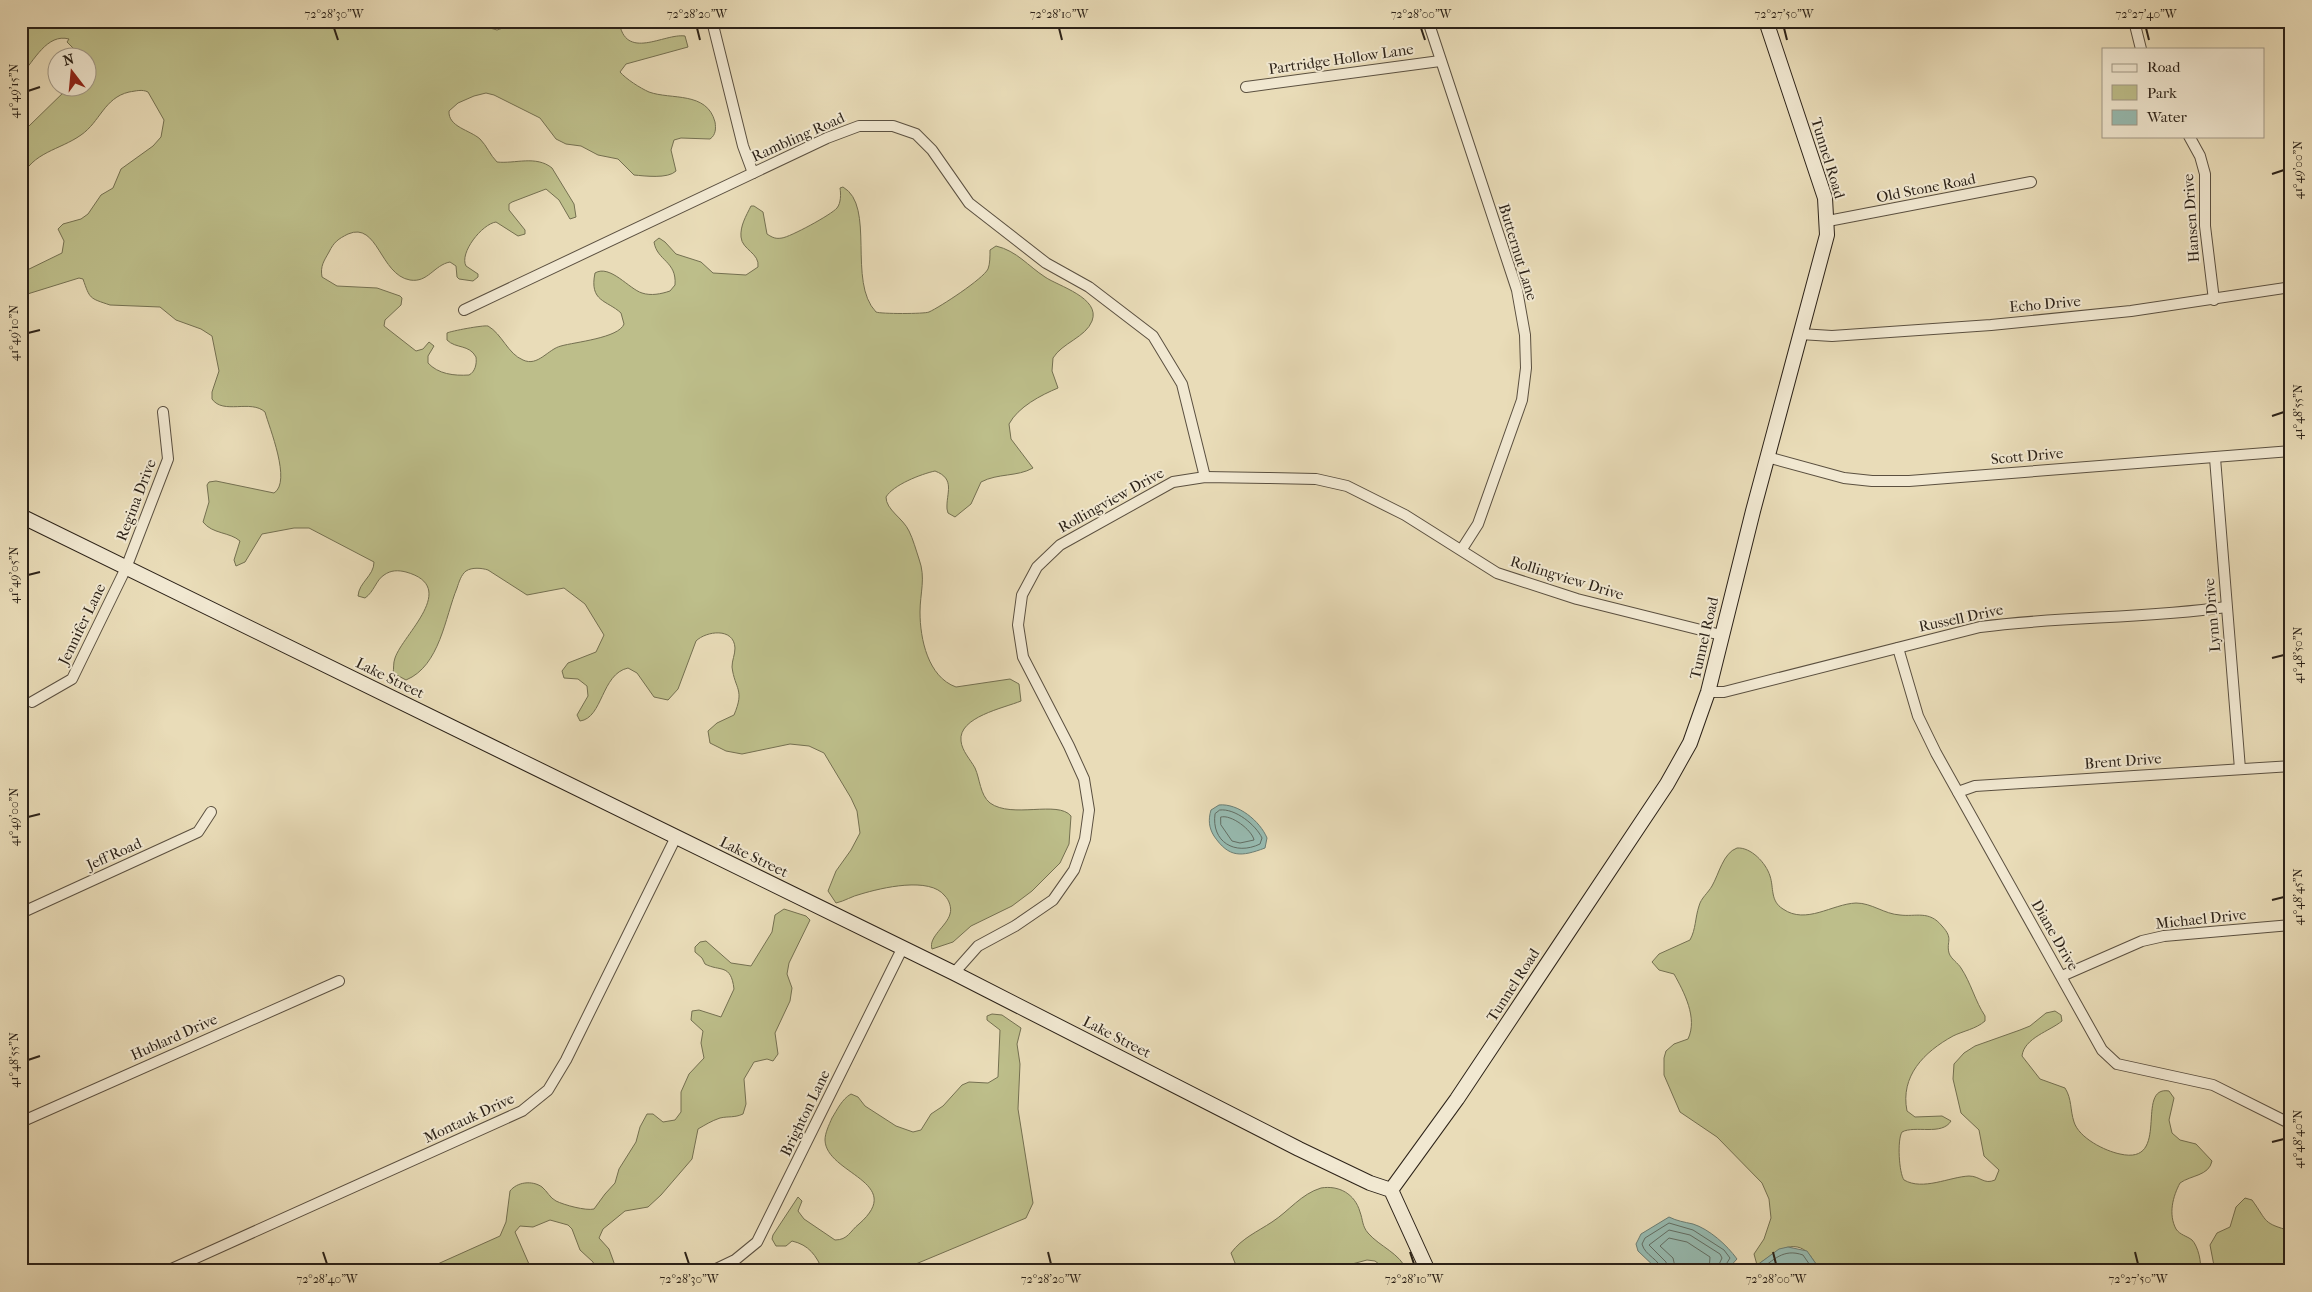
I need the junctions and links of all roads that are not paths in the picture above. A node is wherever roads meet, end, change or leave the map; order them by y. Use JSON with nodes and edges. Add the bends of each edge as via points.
{"nodes":[{"id":1,"x":712,"y":21,"type":"edge"},
{"id":2,"x":1428,"y":21,"type":"edge"},
{"id":3,"x":1766,"y":21,"type":"edge"},
{"id":4,"x":2134,"y":21,"type":"edge"},
{"id":5,"x":2141,"y":48,"type":"edge"},
{"id":6,"x":1440,"y":61,"type":"junction"},
{"id":7,"x":1246,"y":87,"type":"dead end"},
{"id":8,"x":2190,"y":138,"type":"edge"},
{"id":9,"x":753,"y":173,"type":"junction"},
{"id":10,"x":2030,"y":182,"type":"dead end"},
{"id":11,"x":1828,"y":221,"type":"junction"},
{"id":12,"x":2291,"y":287,"type":"edge"},
{"id":13,"x":2214,"y":300,"type":"junction"},
{"id":14,"x":464,"y":310,"type":"dead end"},
{"id":15,"x":1800,"y":334,"type":"junction"},
{"id":16,"x":163,"y":412,"type":"dead end"},
{"id":17,"x":2291,"y":451,"type":"edge"},
{"id":18,"x":1767,"y":457,"type":"junction"},
{"id":19,"x":2215,"y":458,"type":"junction"},
{"id":20,"x":1205,"y":477,"type":"junction"},
{"id":21,"x":21,"y":516,"type":"edge"},
{"id":22,"x":1462,"y":549,"type":"junction"},
{"id":23,"x":126,"y":568,"type":"junction"},
{"id":24,"x":2226,"y":607,"type":"junction"},
{"id":25,"x":1720,"y":635,"type":"junction"},
{"id":26,"x":1898,"y":648,"type":"junction"},
{"id":27,"x":1708,"y":692,"type":"junction"},
{"id":28,"x":32,"y":702,"type":"dead end"},
{"id":29,"x":2291,"y":766,"type":"edge"},
{"id":30,"x":2240,"y":768,"type":"junction"},
{"id":31,"x":1958,"y":792,"type":"junction"},
{"id":32,"x":211,"y":812,"type":"dead end"},
{"id":33,"x":676,"y":837,"type":"junction"},
{"id":34,"x":21,"y":912,"type":"edge"},
{"id":35,"x":2291,"y":925,"type":"edge"},
{"id":36,"x":902,"y":949,"type":"junction"},
{"id":37,"x":954,"y":973,"type":"junction"},
{"id":38,"x":2062,"y":976,"type":"junction"},
{"id":39,"x":339,"y":981,"type":"dead end"},
{"id":40,"x":21,"y":1122,"type":"edge"},
{"id":41,"x":2291,"y":1124,"type":"edge"},
{"id":42,"x":1391,"y":1190,"type":"junction"},
{"id":43,"x":167,"y":1271,"type":"edge"},
{"id":44,"x":712,"y":1271,"type":"edge"},
{"id":45,"x":1428,"y":1271,"type":"edge"}],
"edges":[{"from":1,"to":9,"type":"street","via":[[743,146]]},
{"from":2,"to":6,"type":"street","name":"Butternut Lane"},
{"from":3,"to":11,"type":"street","name":"Tunnel Road","via":[[1825,198]]},
{"from":4,"to":5,"type":"street"},
{"from":6,"to":7,"type":"street","name":"Partridge Hollow Lane"},
{"from":6,"to":22,"type":"street","name":"Butternut Lane","via":[[1517,290],[1525,334],[1526,368],[1522,400],[1478,524]]},
{"from":8,"to":13,"type":"street","name":"Hansen Drive","via":[[2205,174],[2205,226]]},
{"from":9,"to":14,"type":"street","name":"Rambling Road"},
{"from":9,"to":20,"type":"street","name":"Rambling Road","via":[[859,126],[893,126],[916,134],[932,150],[969,203],[1046,263],[1089,286],[1153,336],[1182,384]]},
{"from":10,"to":11,"type":"street","name":"Old Stone Road"},
{"from":11,"to":15,"type":"street","name":"Tunnel Road","via":[[1817,276]]},
{"from":12,"to":13,"type":"street","name":"Echo Drive"},
{"from":13,"to":15,"type":"street","name":"Echo Drive","via":[[1991,325],[1832,336]]},
{"from":15,"to":18,"type":"street","name":"Tunnel Road"},
{"from":16,"to":23,"type":"street","name":"Regina Drive","via":[[168,459]]},
{"from":17,"to":19,"type":"street","name":"Scott Drive"},
{"from":18,"to":19,"type":"street","name":"Scott Drive","via":[[1844,478],[1872,481]]},
{"from":18,"to":25,"type":"street","name":"Tunnel Road"},
{"from":19,"to":24,"type":"street","name":"Lynn Drive"},
{"from":20,"to":22,"type":"street","name":"Rollingview Drive","via":[[1316,480],[1348,486]]},
{"from":20,"to":37,"type":"street","name":"Rollingview Drive","via":[[1172,482],[1060,545],[1037,567],[1022,595],[1018,625],[1023,657],[1084,779],[1089,810],[1085,840],[1074,870],[1053,900],[978,946]]},
{"from":21,"to":23,"type":"street","name":"Lake Street"},
{"from":22,"to":25,"type":"street","name":"Rollingview Drive","via":[[1497,573],[1538,588]]},
{"from":23,"to":28,"type":"street","name":"Jennifer Lane","via":[[72,679]]},
{"from":23,"to":33,"type":"street","name":"Lake Street"},
{"from":24,"to":26,"type":"street","name":"Russell Drive","via":[[2186,613],[2016,622],[1980,627]]},
{"from":24,"to":30,"type":"street","name":"Lynn Drive"},
{"from":25,"to":27,"type":"street","name":"Tunnel Road"},
{"from":26,"to":27,"type":"street","name":"Russell Drive","via":[[1724,692]]},
{"from":26,"to":31,"type":"street","name":"Diane Drive","via":[[1918,716]]},
{"from":27,"to":42,"type":"street","name":"Tunnel Road","via":[[1690,743],[1667,784],[1458,1099]]},
{"from":29,"to":30,"type":"street","name":"Brent Drive"},
{"from":30,"to":31,"type":"street","name":"Brent Drive","via":[[1975,786]]},
{"from":31,"to":38,"type":"street","name":"Diane Drive"},
{"from":32,"to":34,"type":"street","name":"Jeff Road","via":[[198,832]]},
{"from":33,"to":36,"type":"street","name":"Lake Street"},
{"from":33,"to":43,"type":"street","name":"Montauk Drive","via":[[566,1060],[548,1090],[522,1111]]},
{"from":35,"to":38,"type":"street","name":"Michael Drive","via":[[2142,941]]},
{"from":36,"to":37,"type":"street","name":"Lake Street"},
{"from":36,"to":44,"type":"street","name":"Brighton Lane","via":[[757,1242],[735,1260]]},
{"from":37,"to":42,"type":"street","name":"Lake Street","via":[[1299,1149]]},
{"from":38,"to":41,"type":"street","name":"Diane Drive","via":[[2102,1050],[2117,1064],[2213,1085]]},
{"from":39,"to":40,"type":"street","name":"Hublard Drive"},
{"from":42,"to":45,"type":"street"}]}
